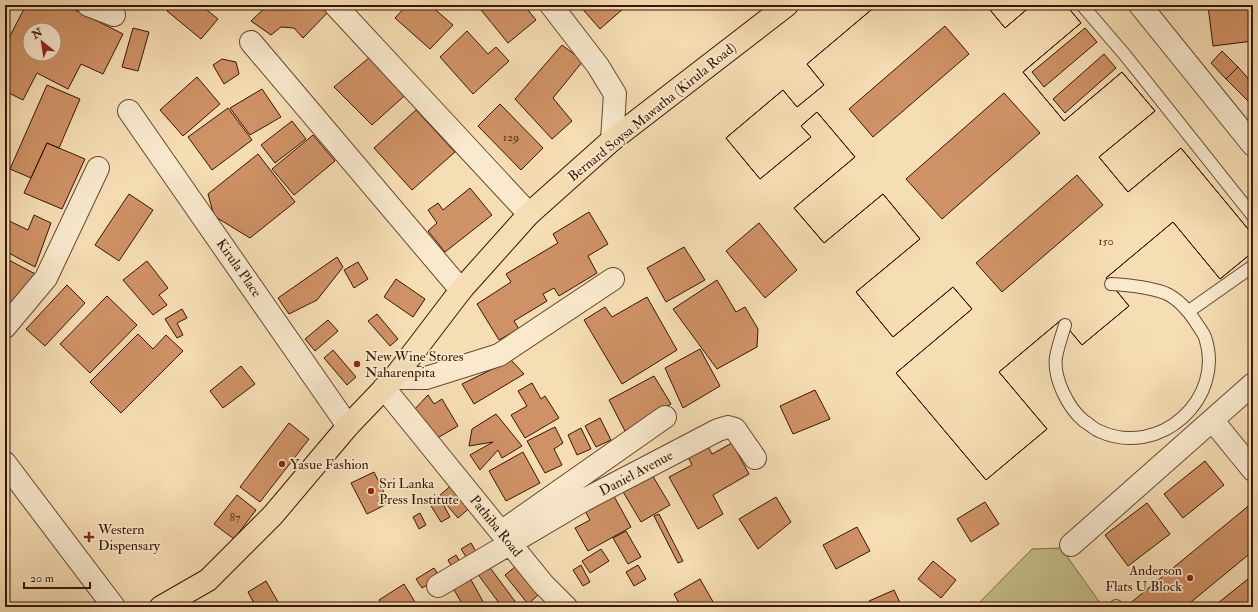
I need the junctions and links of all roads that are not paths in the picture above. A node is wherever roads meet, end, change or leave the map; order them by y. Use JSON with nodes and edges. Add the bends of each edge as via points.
{"nodes":[{"id":1,"x":88,"y":5,"type":"edge"},
{"id":2,"x":335,"y":5,"type":"edge"},
{"id":3,"x":538,"y":5,"type":"edge"},
{"id":4,"x":551,"y":5,"type":"edge"},
{"id":5,"x":787,"y":5,"type":"edge"},
{"id":6,"x":1082,"y":5,"type":"edge"},
{"id":7,"x":1140,"y":5,"type":"edge"},
{"id":8,"x":114,"y":15,"type":"dead end"},
{"id":9,"x":251,"y":42,"type":"dead end"},
{"id":10,"x":598,"y":66,"type":"junction"},
{"id":11,"x":129,"y":111,"type":"dead end"},
{"id":12,"x":612,"y":140,"type":"junction"},
{"id":13,"x":1253,"y":145,"type":"edge"},
{"id":14,"x":98,"y":168,"type":"dead end"},
{"id":15,"x":529,"y":214,"type":"junction"},
{"id":16,"x":1253,"y":216,"type":"edge"},
{"id":17,"x":1253,"y":266,"type":"edge"},
{"id":18,"x":613,"y":279,"type":"dead end"},
{"id":19,"x":1111,"y":284,"type":"dead end"},
{"id":20,"x":461,"y":290,"type":"junction"},
{"id":21,"x":1189,"y":311,"type":"junction"},
{"id":22,"x":1065,"y":325,"type":"dead end"},
{"id":23,"x":5,"y":327,"type":"edge"},
{"id":24,"x":389,"y":383,"type":"junction"},
{"id":25,"x":1253,"y":384,"type":"edge"},
{"id":26,"x":665,"y":417,"type":"dead end"},
{"id":27,"x":1213,"y":421,"type":"junction"},
{"id":28,"x":348,"y":426,"type":"junction"},
{"id":29,"x":755,"y":458,"type":"dead end"},
{"id":30,"x":5,"y":463,"type":"edge"},
{"id":31,"x":1253,"y":470,"type":"edge"},
{"id":32,"x":506,"y":538,"type":"junction"},
{"id":33,"x":1071,"y":546,"type":"dead end"},
{"id":34,"x":438,"y":586,"type":"dead end"},
{"id":35,"x":114,"y":607,"type":"edge"},
{"id":36,"x":161,"y":607,"type":"edge"},
{"id":37,"x":566,"y":607,"type":"edge"}],
"edges":[{"from":1,"to":8,"type":"street"},
{"from":2,"to":15,"type":"street"},
{"from":3,"to":10,"type":"street","via":[[566,37]]},
{"from":4,"to":10,"type":"street"},
{"from":5,"to":12,"type":"main road","name":"Bernard Soysa Mawatha (Kirula Road)"},
{"from":6,"to":16,"type":"lane"},
{"from":7,"to":13,"type":"street"},
{"from":9,"to":20,"type":"street"},
{"from":10,"to":12,"type":"street","via":[[615,94]]},
{"from":11,"to":28,"type":"street","name":"Kirula Place"},
{"from":12,"to":15,"type":"main road","name":"Bernard Soysa Mawatha (Kirula Road)"},
{"from":14,"to":23,"type":"street","via":[[46,278]]},
{"from":15,"to":20,"type":"main road","name":"Bernard Soysa Mawatha (Kirula Road)"},
{"from":17,"to":21,"type":"lane"},
{"from":18,"to":24,"type":"street","via":[[499,355],[426,378]]},
{"from":19,"to":21,"type":"lane","via":[[1137,286],[1166,294]]},
{"from":20,"to":24,"type":"main road","name":"Bernard Soysa Mawatha (Kirula Road)"},
{"from":21,"to":22,"type":"lane","via":[[1205,337],[1209,366],[1202,395],[1183,419],[1170,427],[1158,434],[1128,439],[1099,431],[1075,414],[1060,388],[1056,359]]},
{"from":24,"to":28,"type":"main road","name":"Bernard Soysa Mawatha (Kirula Road)"},
{"from":24,"to":32,"type":"street","name":"Pathiba Road"},
{"from":25,"to":27,"type":"street"},
{"from":26,"to":32,"type":"street"},
{"from":27,"to":31,"type":"street"},
{"from":27,"to":33,"type":"street"},
{"from":28,"to":36,"type":"main road","name":"Bernard Soysa Mawatha (Kirula Road)","via":[[273,515],[208,580]]},
{"from":29,"to":32,"type":"street","name":"Daniel Avenue","via":[[735,429],[728,427]]},
{"from":30,"to":35,"type":"street"},
{"from":32,"to":34,"type":"street"},
{"from":32,"to":37,"type":"street","name":"Pathiba Road","via":[[543,584]]}]}
